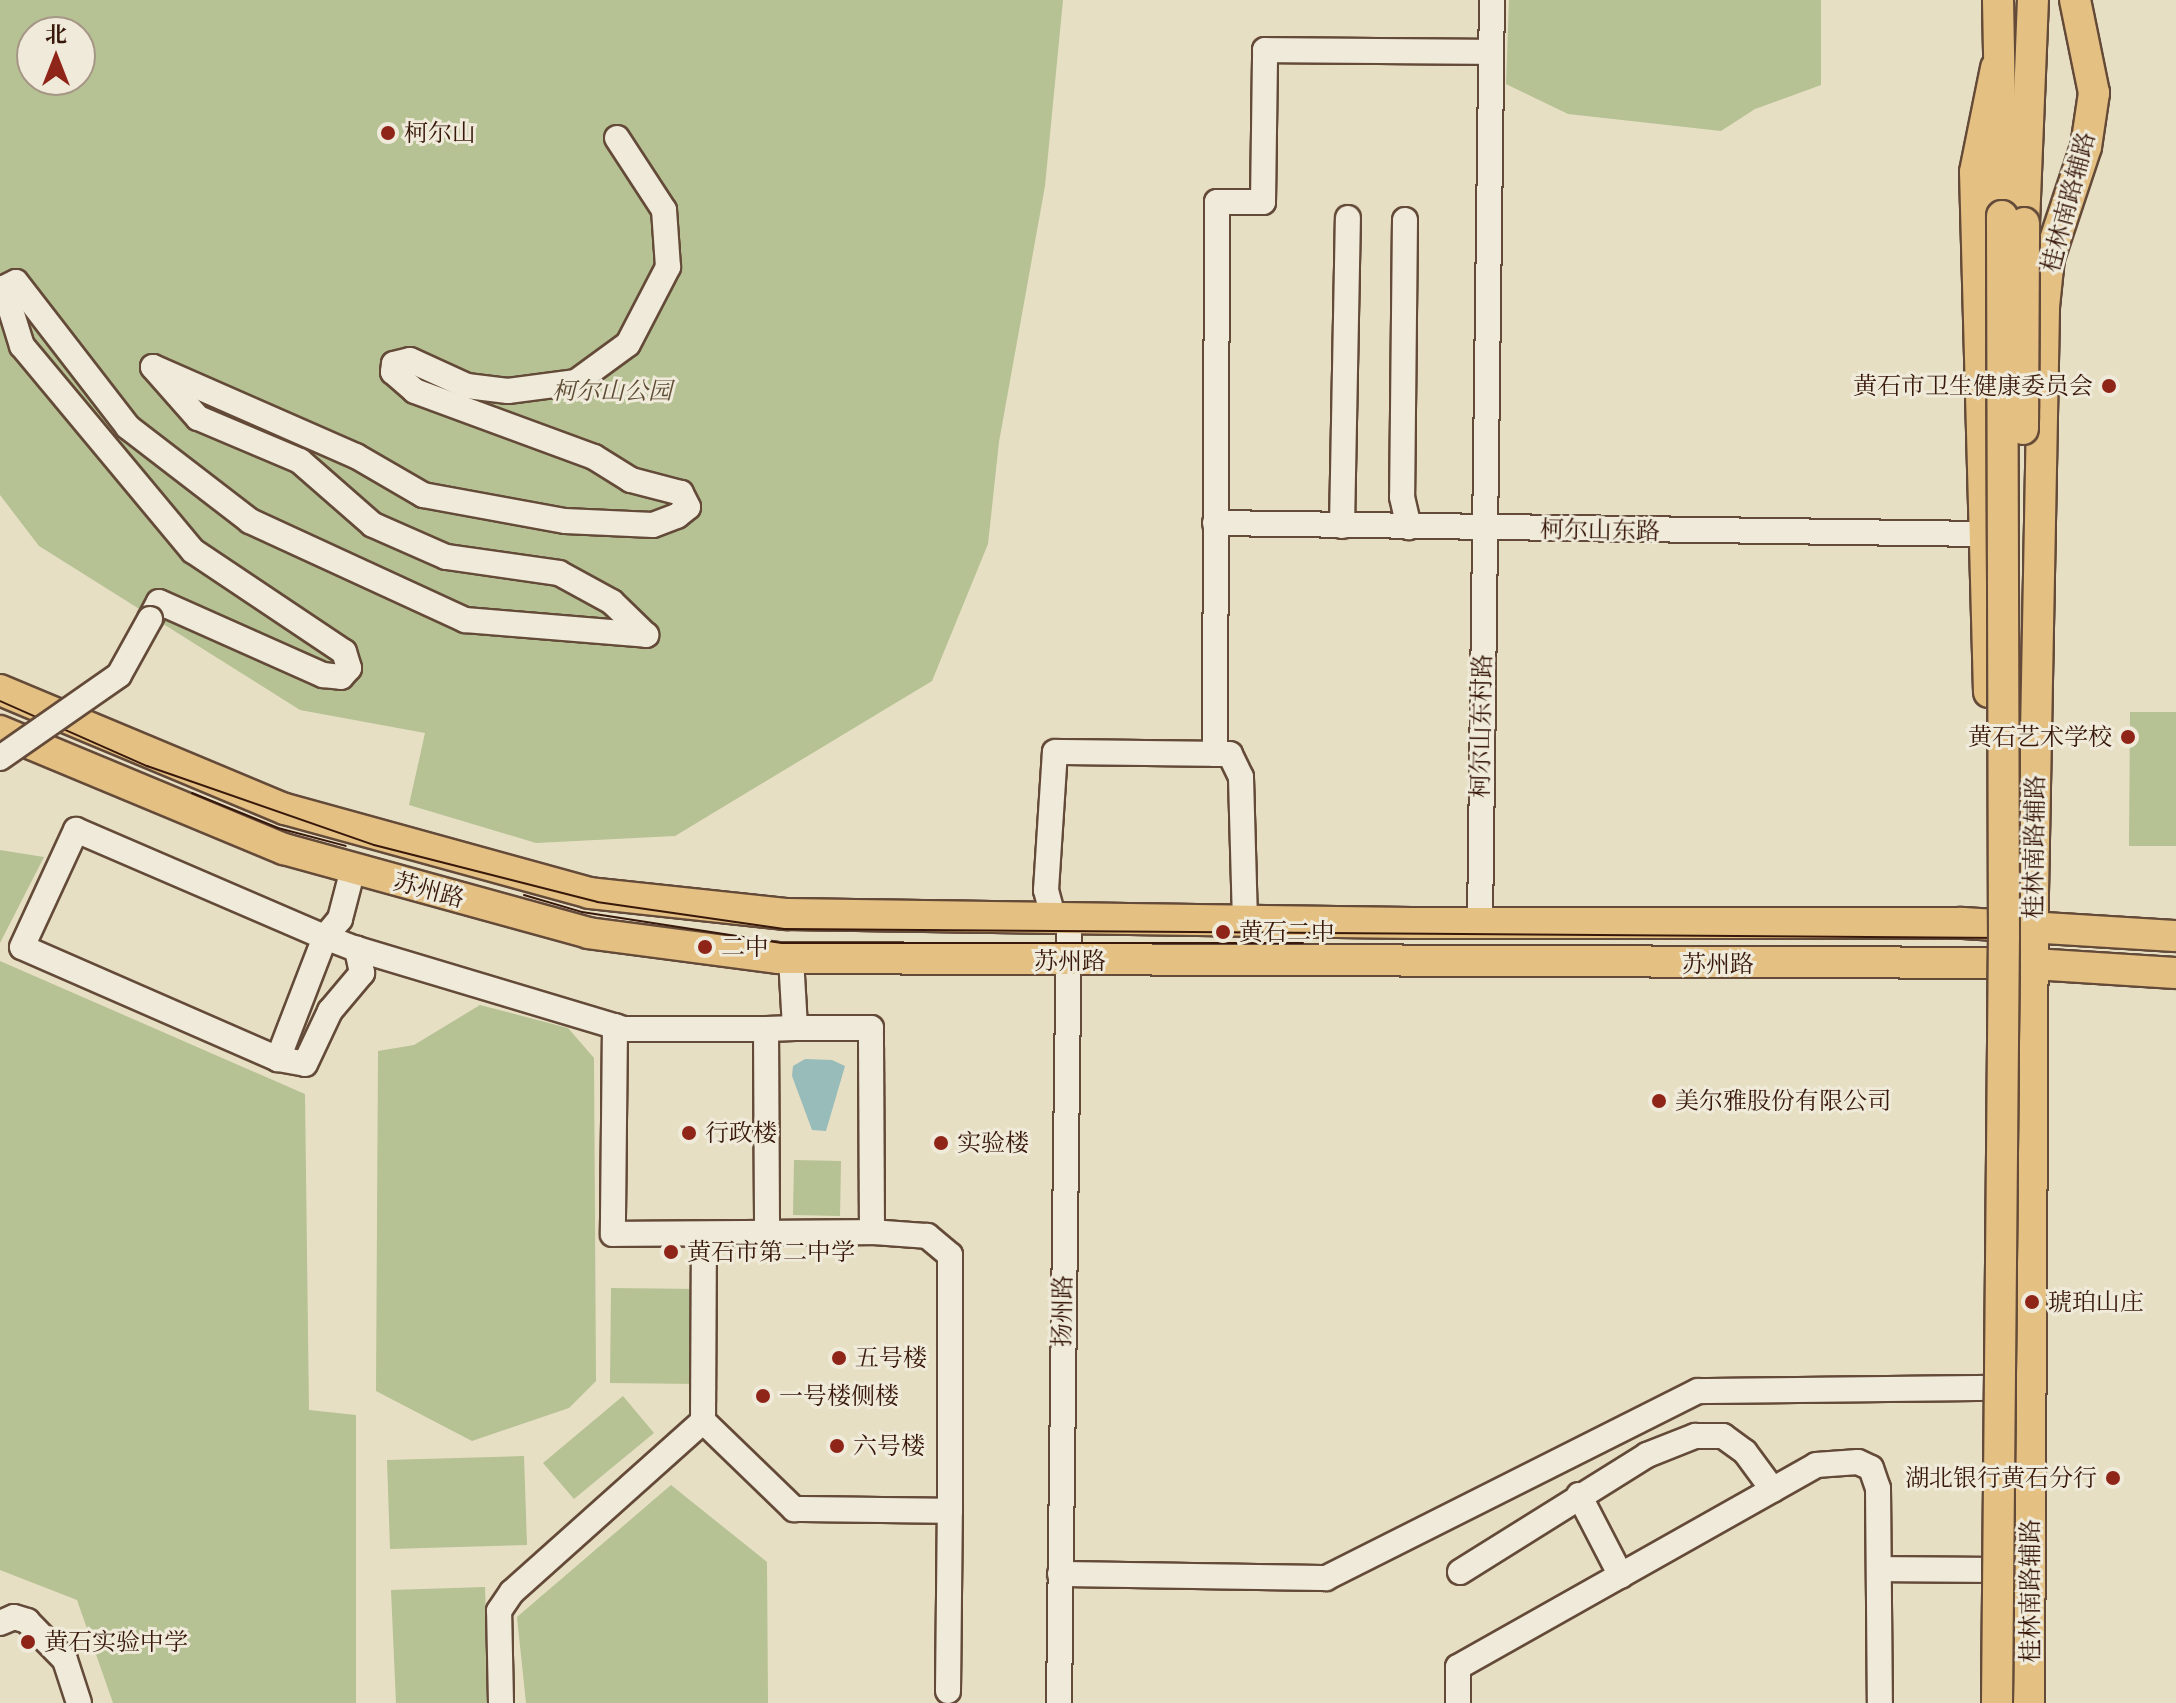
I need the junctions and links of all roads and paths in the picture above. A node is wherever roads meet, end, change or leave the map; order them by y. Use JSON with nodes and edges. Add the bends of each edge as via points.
{"nodes":[{"id":1,"x":1492,"y":0,"type":"edge"},
{"id":2,"x":1998,"y":0,"type":"edge"},
{"id":3,"x":2033,"y":0,"type":"edge"},
{"id":4,"x":2075,"y":0,"type":"edge"},
{"id":5,"x":1491,"y":52,"type":"junction"},
{"id":6,"x":1996,"y":68,"type":"junction"},
{"id":7,"x":617,"y":138,"type":"dead end"},
{"id":8,"x":1348,"y":218,"type":"dead end"},
{"id":9,"x":2013,"y":219,"type":"junction"},
{"id":10,"x":1405,"y":220,"type":"dead end"},
{"id":11,"x":1215,"y":523,"type":"junction"},
{"id":12,"x":1342,"y":526,"type":"junction"},
{"id":13,"x":1409,"y":527,"type":"junction"},
{"id":14,"x":1484,"y":529,"type":"junction"},
{"id":15,"x":1985,"y":534,"type":"junction"},
{"id":16,"x":0,"y":690,"type":"edge"},
{"id":17,"x":0,"y":731,"type":"edge"},
{"id":18,"x":1215,"y":754,"type":"junction"},
{"id":19,"x":0,"y":758,"type":"edge"},
{"id":20,"x":353,"y":869,"type":"junction"},
{"id":21,"x":1062,"y":920,"type":"junction"},
{"id":22,"x":1245,"y":921,"type":"junction"},
{"id":23,"x":1480,"y":923,"type":"junction"},
{"id":24,"x":1995,"y":924,"type":"junction"},
{"id":25,"x":2033,"y":924,"type":"junction"},
{"id":26,"x":2176,"y":936,"type":"edge"},
{"id":27,"x":325,"y":937,"type":"junction"},
{"id":28,"x":357,"y":949,"type":"junction"},
{"id":29,"x":791,"y":958,"type":"junction"},
{"id":30,"x":1069,"y":961,"type":"junction"},
{"id":31,"x":1995,"y":963,"type":"junction"},
{"id":32,"x":2032,"y":964,"type":"junction"},
{"id":33,"x":2176,"y":973,"type":"edge"},
{"id":34,"x":615,"y":1026,"type":"junction"},
{"id":35,"x":795,"y":1028,"type":"junction"},
{"id":36,"x":766,"y":1029,"type":"junction"},
{"id":37,"x":278,"y":1059,"type":"junction"},
{"id":38,"x":872,"y":1232,"type":"junction"},
{"id":39,"x":767,"y":1233,"type":"junction"},
{"id":40,"x":704,"y":1234,"type":"junction"},
{"id":41,"x":1987,"y":1388,"type":"junction"},
{"id":42,"x":703,"y":1421,"type":"junction"},
{"id":43,"x":1773,"y":1490,"type":"junction"},
{"id":44,"x":1579,"y":1495,"type":"junction"},
{"id":45,"x":950,"y":1511,"type":"junction"},
{"id":46,"x":1880,"y":1569,"type":"junction"},
{"id":47,"x":1987,"y":1570,"type":"junction"},
{"id":48,"x":1460,"y":1572,"type":"dead end"},
{"id":49,"x":1060,"y":1574,"type":"junction"},
{"id":50,"x":1621,"y":1576,"type":"junction"},
{"id":51,"x":0,"y":1623,"type":"edge"},
{"id":52,"x":948,"y":1691,"type":"dead end"},
{"id":53,"x":79,"y":1703,"type":"edge"},
{"id":54,"x":501,"y":1703,"type":"edge"},
{"id":55,"x":1059,"y":1703,"type":"edge"},
{"id":56,"x":1458,"y":1703,"type":"edge"},
{"id":57,"x":1880,"y":1703,"type":"edge"},
{"id":58,"x":1987,"y":1703,"type":"edge"},
{"id":59,"x":1997,"y":1703,"type":"edge"},
{"id":60,"x":2016,"y":1703,"type":"edge"},
{"id":61,"x":2029,"y":1703,"type":"edge"}],
"edges":[{"from":1,"to":5,"type":"street","name":"柯尔山东村路"},
{"from":2,"to":6,"type":"main road"},
{"from":3,"to":9,"type":"main road"},
{"from":4,"to":25,"type":"main road","name":"桂林南路辅路","via":[[2094,93],[2086,147],[2049,258],[2044,307]]},
{"from":5,"to":11,"type":"street","via":[[1265,50],[1263,202],[1217,202]]},
{"from":5,"to":14,"type":"street","name":"柯尔山东村路"},
{"from":6,"to":9,"type":"main road"},
{"from":6,"to":15,"type":"main road","name":"桂林南路辅路","via":[[1975,172]]},
{"from":7,"to":19,"type":"street","bridge":true,"via":[[664,210],[668,267],[628,344],[576,382],[508,391],[467,386],[410,360],[394,364],[393,372],[415,391],[594,457],[631,480],[681,493],[688,507],[677,516],[653,525],[590,523],[423,495],[356,456],[234,407],[153,367],[198,418],[300,461],[373,525],[446,557],[559,573],[612,602],[646,635],[465,620],[250,521],[128,427],[16,282],[4,288],[22,346],[193,551],[344,652],[349,668],[341,677],[323,675],[159,602],[119,675]]},
{"from":8,"to":12,"type":"street"},
{"from":9,"to":59,"type":"main road","bridge":true},
{"from":9,"to":60,"type":"main road","bridge":true},
{"from":10,"to":13,"type":"street","via":[[1402,497]]},
{"from":11,"to":12,"type":"street","name":"柯尔山东路"},
{"from":11,"to":18,"type":"street"},
{"from":12,"to":13,"type":"street","name":"柯尔山东路"},
{"from":13,"to":14,"type":"street","name":"柯尔山东路"},
{"from":14,"to":15,"type":"street","name":"柯尔山东路"},
{"from":14,"to":23,"type":"street","name":"柯尔山东村路"},
{"from":15,"to":24,"type":"main road","name":"桂林南路辅路"},
{"from":16,"to":21,"type":"main road","name":"苏州路","via":[[285,809],[589,893],[787,914]]},
{"from":17,"to":20,"type":"main road","name":"苏州路","via":[[284,849]]},
{"from":18,"to":21,"type":"street","name":"扬州路","via":[[1055,752],[1046,890]]},
{"from":18,"to":22,"type":"street","via":[[1230,754],[1241,777]]},
{"from":20,"to":27,"type":"street","via":[[340,919]]},
{"from":20,"to":29,"type":"main road","name":"苏州路","via":[[588,933]]},
{"from":21,"to":22,"type":"main road","name":"苏州路"},
{"from":21,"to":30,"type":"street","name":"扬州路"},
{"from":22,"to":23,"type":"main road","name":"苏州路"},
{"from":23,"to":24,"type":"main road","name":"苏州路"},
{"from":24,"to":25,"type":"main road","name":"苏州路"},
{"from":24,"to":31,"type":"main road","name":"桂林南路辅路"},
{"from":25,"to":26,"type":"main road","name":"苏州路"},
{"from":25,"to":32,"type":"main road","name":"桂林南路辅路"},
{"from":27,"to":28,"type":"street"},
{"from":27,"to":37,"type":"street"},
{"from":27,"to":37,"type":"street","via":[[76,830],[22,947]]},
{"from":28,"to":34,"type":"street"},
{"from":28,"to":37,"type":"street","via":[[362,973],[330,1011],[305,1064]]},
{"from":29,"to":30,"type":"main road","name":"苏州路"},
{"from":29,"to":35,"type":"street"},
{"from":30,"to":31,"type":"main road","name":"苏州路"},
{"from":30,"to":49,"type":"street","name":"扬州路"},
{"from":31,"to":32,"type":"main road","name":"苏州路"},
{"from":31,"to":41,"type":"main road","name":"桂林南路辅路"},
{"from":32,"to":33,"type":"main road","name":"苏州路"},
{"from":32,"to":61,"type":"main road","name":"桂林南路辅路"},
{"from":34,"to":36,"type":"street"},
{"from":34,"to":40,"type":"street","via":[[613,1234]]},
{"from":35,"to":36,"type":"street"},
{"from":35,"to":38,"type":"street","via":[[871,1028]]},
{"from":36,"to":39,"type":"street"},
{"from":38,"to":39,"type":"street"},
{"from":38,"to":45,"type":"street","via":[[927,1236],[950,1255]]},
{"from":39,"to":40,"type":"street"},
{"from":40,"to":42,"type":"street"},
{"from":41,"to":47,"type":"main road","name":"桂林南路辅路"},
{"from":41,"to":49,"type":"street","via":[[1698,1391],[1326,1578]]},
{"from":42,"to":45,"type":"street","via":[[794,1509]]},
{"from":42,"to":54,"type":"street","via":[[512,1592],[499,1611]]},
{"from":43,"to":44,"type":"street","via":[[1723,1436],[1695,1436],[1647,1455]]},
{"from":43,"to":46,"type":"street","via":[[1816,1465],[1858,1462],[1871,1468],[1878,1488]]},
{"from":43,"to":50,"type":"street"},
{"from":44,"to":48,"type":"street"},
{"from":44,"to":50,"type":"street"},
{"from":45,"to":52,"type":"street"},
{"from":46,"to":47,"type":"street"},
{"from":46,"to":57,"type":"street"},
{"from":47,"to":58,"type":"main road","name":"桂林南路辅路"},
{"from":49,"to":55,"type":"street","name":"扬州路"},
{"from":50,"to":56,"type":"street","via":[[1458,1667]]},
{"from":51,"to":53,"type":"street","via":[[14,1617],[27,1621],[65,1660]]}]}
